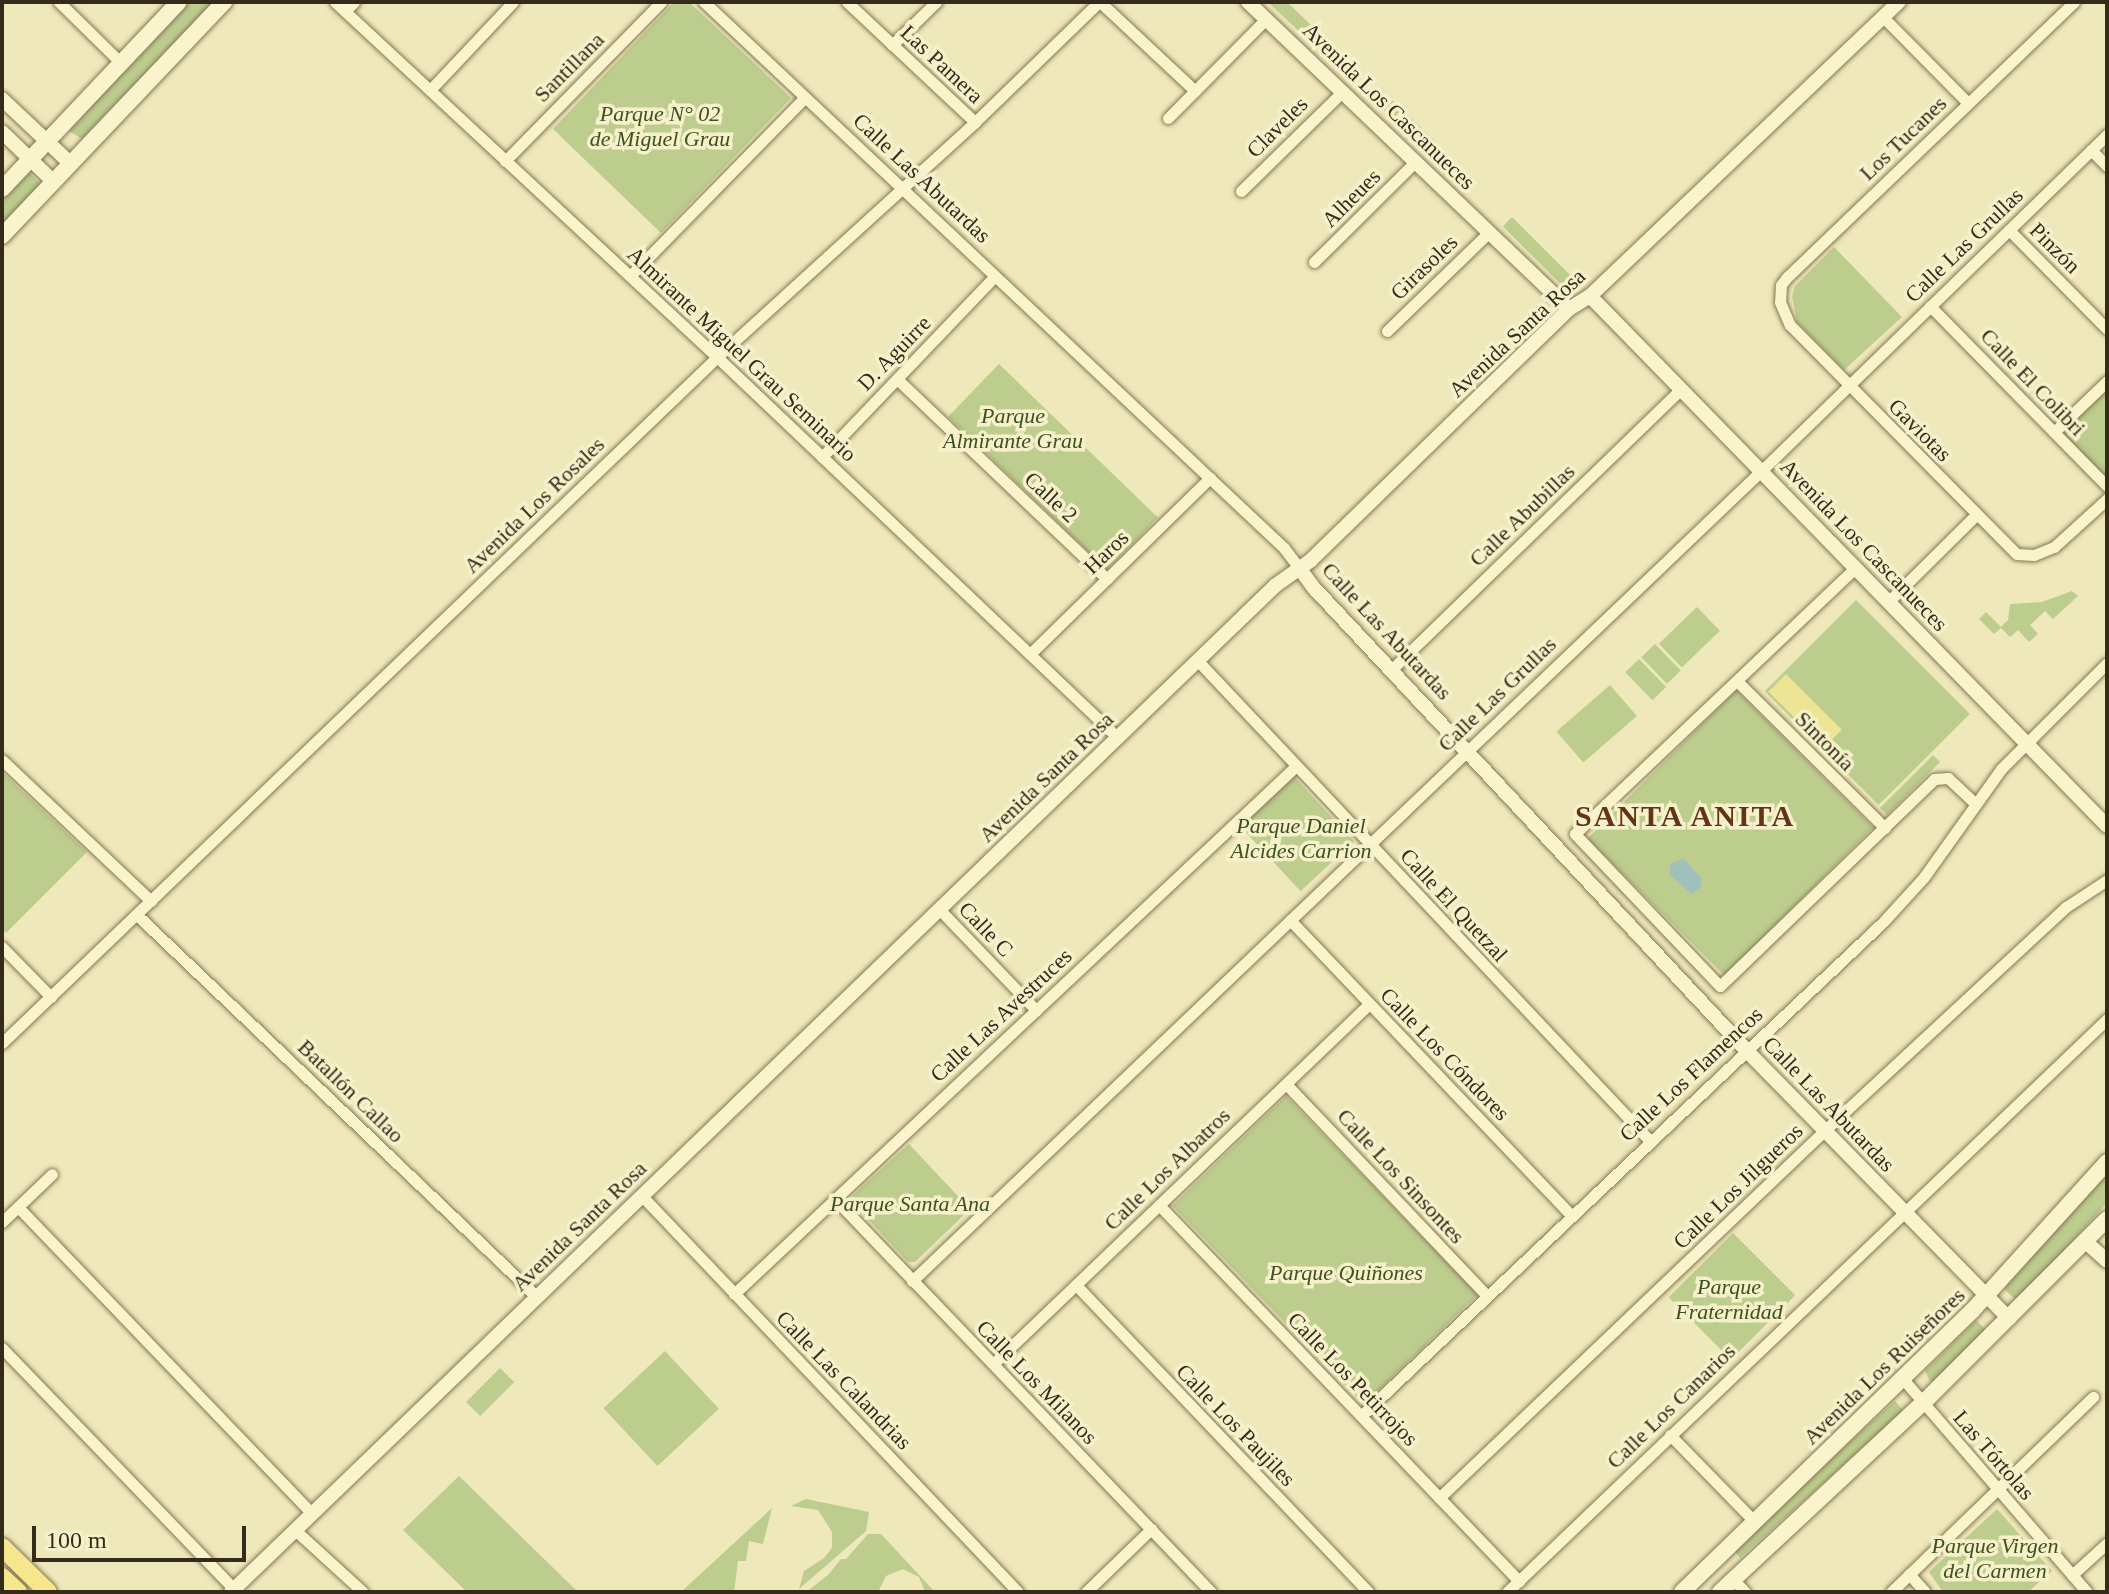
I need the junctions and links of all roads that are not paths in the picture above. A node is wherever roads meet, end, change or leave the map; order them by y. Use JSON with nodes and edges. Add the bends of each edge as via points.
{"nodes":[{"id":1,"x":59,"y":2,"type":"edge"},
{"id":2,"x":179,"y":2,"type":"edge"},
{"id":3,"x":224,"y":2,"type":"edge"},
{"id":4,"x":335,"y":2,"type":"edge"},
{"id":5,"x":513,"y":2,"type":"edge"},
{"id":6,"x":661,"y":2,"type":"edge"},
{"id":7,"x":704,"y":2,"type":"edge"},
{"id":8,"x":847,"y":2,"type":"edge"},
{"id":9,"x":936,"y":2,"type":"edge"},
{"id":10,"x":1100,"y":2,"type":"edge"},
{"id":11,"x":1248,"y":2,"type":"edge"},
{"id":12,"x":1899,"y":2,"type":"edge"},
{"id":13,"x":2074,"y":2,"type":"edge"},
{"id":14,"x":349,"y":6,"type":"edge"},
{"id":15,"x":1883,"y":17,"type":"junction"},
{"id":16,"x":1266,"y":19,"type":"junction"},
{"id":17,"x":892,"y":45,"type":"junction"},
{"id":18,"x":121,"y":63,"type":"junction"},
{"id":19,"x":430,"y":90,"type":"junction"},
{"id":20,"x":1195,"y":91,"type":"junction"},
{"id":21,"x":1342,"y":92,"type":"junction"},
{"id":22,"x":805,"y":97,"type":"junction"},
{"id":23,"x":2,"y":99,"type":"edge"},
{"id":24,"x":1968,"y":103,"type":"junction"},
{"id":25,"x":1168,"y":118,"type":"dead end"},
{"id":26,"x":975,"y":122,"type":"junction"},
{"id":27,"x":2,"y":132,"type":"edge"},
{"id":28,"x":2107,"y":134,"type":"edge"},
{"id":29,"x":47,"y":141,"type":"junction"},
{"id":30,"x":2091,"y":150,"type":"junction"},
{"id":31,"x":30,"y":159,"type":"junction"},
{"id":32,"x":505,"y":161,"type":"junction"},
{"id":33,"x":1415,"y":162,"type":"junction"},
{"id":34,"x":71,"y":164,"type":"junction"},
{"id":35,"x":2107,"y":166,"type":"edge"},
{"id":36,"x":54,"y":182,"type":"junction"},
{"id":37,"x":2,"y":189,"type":"edge"},
{"id":38,"x":902,"y":189,"type":"junction"},
{"id":39,"x":1241,"y":191,"type":"dead end"},
{"id":40,"x":2009,"y":230,"type":"junction"},
{"id":41,"x":1489,"y":232,"type":"junction"},
{"id":42,"x":2,"y":236,"type":"edge"},
{"id":43,"x":1314,"y":262,"type":"dead end"},
{"id":44,"x":630,"y":276,"type":"junction"},
{"id":45,"x":995,"y":276,"type":"junction"},
{"id":46,"x":1590,"y":296,"type":"junction"},
{"id":47,"x":1930,"y":306,"type":"junction"},
{"id":48,"x":1569,"y":309,"type":"junction"},
{"id":49,"x":1782,"y":311,"type":"joint"},
{"id":50,"x":2107,"y":329,"type":"edge"},
{"id":51,"x":1387,"y":331,"type":"dead end"},
{"id":52,"x":717,"y":357,"type":"junction"},
{"id":53,"x":897,"y":379,"type":"junction"},
{"id":54,"x":2107,"y":381,"type":"edge"},
{"id":55,"x":1848,"y":385,"type":"junction"},
{"id":56,"x":1681,"y":389,"type":"junction"},
{"id":57,"x":2054,"y":432,"type":"junction"},
{"id":58,"x":822,"y":457,"type":"junction"},
{"id":59,"x":1761,"y":471,"type":"junction"},
{"id":60,"x":1210,"y":478,"type":"junction"},
{"id":61,"x":2107,"y":486,"type":"edge"},
{"id":62,"x":2107,"y":499,"type":"edge"},
{"id":63,"x":1976,"y":515,"type":"junction"},
{"id":64,"x":1855,"y":568,"type":"junction"},
{"id":65,"x":1300,"y":569,"type":"junction"},
{"id":66,"x":1107,"y":579,"type":"junction"},
{"id":67,"x":1888,"y":602,"type":"junction"},
{"id":68,"x":1030,"y":654,"type":"junction"},
{"id":69,"x":1198,"y":661,"type":"junction"},
{"id":70,"x":2107,"y":663,"type":"edge"},
{"id":71,"x":1391,"y":670,"type":"junction"},
{"id":72,"x":1738,"y":682,"type":"junction"},
{"id":73,"x":1118,"y":738,"type":"junction"},
{"id":74,"x":2026,"y":742,"type":"junction"},
{"id":75,"x":1468,"y":750,"type":"junction"},
{"id":76,"x":2,"y":760,"type":"edge"},
{"id":77,"x":1296,"y":766,"type":"junction"},
{"id":78,"x":1976,"y":804,"type":"junction"},
{"id":79,"x":2107,"y":826,"type":"edge"},
{"id":80,"x":1885,"y":828,"type":"junction"},
{"id":81,"x":1369,"y":844,"type":"junction"},
{"id":82,"x":2107,"y":880,"type":"edge"},
{"id":83,"x":151,"y":901,"type":"junction"},
{"id":84,"x":940,"y":910,"type":"junction"},
{"id":85,"x":137,"y":915,"type":"junction"},
{"id":86,"x":1290,"y":920,"type":"junction"},
{"id":87,"x":2,"y":947,"type":"edge"},
{"id":88,"x":51,"y":997,"type":"junction"},
{"id":89,"x":1369,"y":1004,"type":"junction"},
{"id":90,"x":1036,"y":1010,"type":"junction"},
{"id":91,"x":2107,"y":1019,"type":"edge"},
{"id":92,"x":2,"y":1043,"type":"edge"},
{"id":93,"x":1746,"y":1050,"type":"junction"},
{"id":94,"x":1286,"y":1084,"type":"junction"},
{"id":95,"x":1824,"y":1131,"type":"junction"},
{"id":96,"x":1650,"y":1141,"type":"junction"},
{"id":97,"x":2107,"y":1162,"type":"edge"},
{"id":98,"x":52,"y":1174,"type":"dead end"},
{"id":99,"x":642,"y":1196,"type":"junction"},
{"id":100,"x":835,"y":1199,"type":"junction"},
{"id":101,"x":1159,"y":1205,"type":"junction"},
{"id":102,"x":18,"y":1207,"type":"junction"},
{"id":103,"x":1903,"y":1211,"type":"junction"},
{"id":104,"x":1571,"y":1215,"type":"junction"},
{"id":105,"x":2107,"y":1219,"type":"edge"},
{"id":106,"x":2,"y":1222,"type":"edge"},
{"id":107,"x":2086,"y":1242,"type":"junction"},
{"id":108,"x":2107,"y":1261,"type":"edge"},
{"id":109,"x":912,"y":1281,"type":"junction"},
{"id":110,"x":1076,"y":1285,"type":"junction"},
{"id":111,"x":734,"y":1294,"type":"junction"},
{"id":112,"x":1487,"y":1296,"type":"junction"},
{"id":113,"x":1986,"y":1296,"type":"junction"},
{"id":114,"x":537,"y":1297,"type":"junction"},
{"id":115,"x":2009,"y":1319,"type":"junction"},
{"id":116,"x":2,"y":1348,"type":"edge"},
{"id":117,"x":993,"y":1364,"type":"junction"},
{"id":118,"x":1903,"y":1379,"type":"junction"},
{"id":119,"x":2093,"y":1397,"type":"dead end"},
{"id":120,"x":1923,"y":1403,"type":"junction"},
{"id":121,"x":1361,"y":1416,"type":"junction"},
{"id":122,"x":1670,"y":1435,"type":"junction"},
{"id":123,"x":1997,"y":1490,"type":"junction"},
{"id":124,"x":1439,"y":1498,"type":"junction"},
{"id":125,"x":312,"y":1514,"type":"junction"},
{"id":126,"x":1754,"y":1521,"type":"junction"},
{"id":127,"x":1151,"y":1529,"type":"junction"},
{"id":128,"x":295,"y":1530,"type":"junction"},
{"id":129,"x":2107,"y":1543,"type":"edge"},
{"id":130,"x":2,"y":1547,"type":"edge"},
{"id":131,"x":1909,"y":1574,"type":"junction"},
{"id":132,"x":2072,"y":1575,"type":"junction"},
{"id":133,"x":2,"y":1577,"type":"edge"},
{"id":134,"x":1519,"y":1581,"type":"junction"},
{"id":135,"x":1739,"y":1586,"type":"edge"},
{"id":136,"x":232,"y":1590,"type":"edge"},
{"id":137,"x":18,"y":1592,"type":"edge"},
{"id":138,"x":48,"y":1592,"type":"edge"},
{"id":139,"x":363,"y":1592,"type":"edge"},
{"id":140,"x":1018,"y":1592,"type":"edge"},
{"id":141,"x":1086,"y":1592,"type":"edge"},
{"id":142,"x":1211,"y":1592,"type":"edge"},
{"id":143,"x":1368,"y":1592,"type":"edge"},
{"id":144,"x":1507,"y":1592,"type":"edge"},
{"id":145,"x":1682,"y":1592,"type":"edge"},
{"id":146,"x":1720,"y":1592,"type":"edge"},
{"id":147,"x":1891,"y":1592,"type":"edge"},
{"id":148,"x":1925,"y":1592,"type":"edge"},
{"id":149,"x":2087,"y":1592,"type":"edge"}],
"edges":[{"from":1,"to":18,"type":"street"},
{"from":2,"to":18,"type":"main road"},
{"from":3,"to":34,"type":"main road"},
{"from":4,"to":14,"type":"street","name":"Almirante Miguel Grau Seminario"},
{"from":5,"to":19,"type":"street"},
{"from":6,"to":32,"type":"street","name":"Santillana"},
{"from":7,"to":22,"type":"street","name":"Calle Las Abutardas"},
{"from":8,"to":17,"type":"street","name":"Las Pamera"},
{"from":9,"to":17,"type":"street"},
{"from":10,"to":20,"type":"street"},
{"from":10,"to":26,"type":"street","name":"Avenida Los Rosales"},
{"from":11,"to":16,"type":"street","name":"Avenida Los Cascanueces"},
{"from":12,"to":15,"type":"street","name":"Avenida Santa Rosa"},
{"from":13,"to":24,"type":"street","name":"Los Tucanes"},
{"from":14,"to":19,"type":"street","name":"Almirante Miguel Grau Seminario"},
{"from":15,"to":24,"type":"street"},
{"from":15,"to":46,"type":"street","name":"Avenida Santa Rosa"},
{"from":16,"to":20,"type":"street"},
{"from":16,"to":21,"type":"street","name":"Avenida Los Cascanueces"},
{"from":17,"to":26,"type":"street","name":"Las Pamera"},
{"from":18,"to":29,"type":"main road"},
{"from":19,"to":32,"type":"street","name":"Almirante Miguel Grau Seminario"},
{"from":20,"to":25,"type":"street"},
{"from":21,"to":33,"type":"street","name":"Avenida Los Cascanueces"},
{"from":21,"to":39,"type":"street","name":"Claveles"},
{"from":22,"to":38,"type":"street","name":"Calle Las Abutardas"},
{"from":22,"to":44,"type":"street"},
{"from":23,"to":29,"type":"street"},
{"from":24,"to":49,"type":"street","name":"Los Tucanes","via":[[1787,277],[1780,292]]},
{"from":26,"to":38,"type":"street","name":"Avenida Los Rosales"},
{"from":27,"to":31,"type":"street"},
{"from":28,"to":30,"type":"street","name":"Calle Las Grullas"},
{"from":29,"to":31,"type":"main road"},
{"from":29,"to":34,"type":"street"},
{"from":30,"to":35,"type":"street"},
{"from":30,"to":40,"type":"street","name":"Calle Las Grullas"},
{"from":31,"to":36,"type":"street"},
{"from":31,"to":37,"type":"main road"},
{"from":32,"to":44,"type":"street","name":"Almirante Miguel Grau Seminario"},
{"from":33,"to":41,"type":"street","name":"Avenida Los Cascanueces"},
{"from":33,"to":43,"type":"street","name":"Alheues"},
{"from":34,"to":36,"type":"main road"},
{"from":36,"to":42,"type":"main road"},
{"from":38,"to":45,"type":"street","name":"Calle Las Abutardas"},
{"from":38,"to":52,"type":"street","name":"Avenida Los Rosales"},
{"from":40,"to":47,"type":"street","name":"Calle Las Grullas"},
{"from":40,"to":50,"type":"street","name":"Pinzón"},
{"from":41,"to":48,"type":"street","name":"Avenida Los Cascanueces"},
{"from":41,"to":51,"type":"street","name":"Girasoles"},
{"from":44,"to":52,"type":"street","name":"Almirante Miguel Grau Seminario"},
{"from":45,"to":53,"type":"street","name":"D. Aguirre"},
{"from":45,"to":60,"type":"street","name":"Calle Las Abutardas"},
{"from":46,"to":48,"type":"street","name":"Avenida Santa Rosa"},
{"from":46,"to":56,"type":"street","name":"Avenida Los Cascanueces"},
{"from":47,"to":55,"type":"street","name":"Calle Las Grullas"},
{"from":47,"to":57,"type":"street","name":"Calle El Colibri"},
{"from":48,"to":65,"type":"street","name":"Avenida Santa Rosa"},
{"from":49,"to":55,"type":"street","name":"Gaviotas"},
{"from":52,"to":58,"type":"street","name":"Almirante Miguel Grau Seminario"},
{"from":52,"to":83,"type":"street","name":"Avenida Los Rosales"},
{"from":53,"to":58,"type":"street","name":"D. Aguirre"},
{"from":53,"to":66,"type":"street","name":"Calle 2"},
{"from":54,"to":57,"type":"street"},
{"from":55,"to":59,"type":"street","name":"Calle Las Grullas"},
{"from":55,"to":63,"type":"street","name":"Gaviotas"},
{"from":56,"to":59,"type":"street","name":"Avenida Los Cascanueces"},
{"from":56,"to":71,"type":"street","name":"Calle Abubillas"},
{"from":57,"to":61,"type":"street","name":"Calle El Colibri"},
{"from":58,"to":68,"type":"street","name":"Almirante Miguel Grau Seminario"},
{"from":59,"to":64,"type":"street","name":"Avenida Los Cascanueces"},
{"from":59,"to":75,"type":"street","name":"Calle Las Grullas"},
{"from":60,"to":65,"type":"street","name":"Calle Las Abutardas"},
{"from":60,"to":66,"type":"street","name":"Haros"},
{"from":62,"to":63,"type":"street","name":"Gaviotas","via":[[2065,540],[2042,553],[2017,554]]},
{"from":63,"to":67,"type":"street"},
{"from":64,"to":67,"type":"street","name":"Avenida Los Cascanueces"},
{"from":64,"to":72,"type":"street"},
{"from":65,"to":69,"type":"street","name":"Avenida Santa Rosa"},
{"from":65,"to":71,"type":"street","name":"Calle Las Abutardas"},
{"from":66,"to":68,"type":"street","name":"Haros"},
{"from":67,"to":74,"type":"street","name":"Avenida Los Cascanueces"},
{"from":68,"to":73,"type":"street","name":"Almirante Miguel Grau Seminario"},
{"from":69,"to":73,"type":"street","name":"Avenida Santa Rosa"},
{"from":69,"to":77,"type":"street","name":"Calle El Quetzal"},
{"from":70,"to":74,"type":"street","name":"Calle Los Flamencos"},
{"from":71,"to":75,"type":"street","name":"Calle Las Abutardas"},
{"from":72,"to":80,"type":"street","name":"Sintonía"},
{"from":72,"to":80,"type":"street","via":[[1575,834],[1720,986]]},
{"from":73,"to":84,"type":"street","name":"Avenida Santa Rosa"},
{"from":74,"to":78,"type":"street","name":"Calle Los Flamencos"},
{"from":74,"to":79,"type":"street","name":"Avenida Los Cascanueces"},
{"from":75,"to":81,"type":"street","name":"Calle Las Grullas"},
{"from":75,"to":93,"type":"street","name":"Calle Las Abutardas"},
{"from":76,"to":83,"type":"street"},
{"from":77,"to":81,"type":"street","name":"Calle El Quetzal"},
{"from":77,"to":90,"type":"street","name":"Calle Las Avestruces"},
{"from":78,"to":80,"type":"street","via":[[1942,776]]},
{"from":78,"to":93,"type":"street","name":"Calle Los Flamencos","via":[[1924,877],[1884,921]]},
{"from":81,"to":86,"type":"street","name":"Calle Las Grullas"},
{"from":81,"to":96,"type":"street","name":"Calle El Quetzal"},
{"from":82,"to":95,"type":"street","name":"Calle Los Jilgueros","via":[[2066,907]]},
{"from":83,"to":85,"type":"street","name":"Avenida Los Rosales"},
{"from":84,"to":90,"type":"street","name":"Calle C"},
{"from":84,"to":99,"type":"street","name":"Avenida Santa Rosa"},
{"from":85,"to":88,"type":"street","name":"Avenida Los Rosales"},
{"from":85,"to":114,"type":"street","name":"Batallón Callao"},
{"from":86,"to":89,"type":"street","name":"Calle Los Cóndores"},
{"from":86,"to":109,"type":"street","name":"Calle Las Grullas"},
{"from":87,"to":88,"type":"street"},
{"from":88,"to":92,"type":"street","name":"Avenida Los Rosales"},
{"from":89,"to":94,"type":"street","name":"Calle Los Albatros"},
{"from":89,"to":104,"type":"street","name":"Calle Los Cóndores"},
{"from":90,"to":100,"type":"street","name":"Calle Las Avestruces"},
{"from":91,"to":103,"type":"street","name":"Calle Los Canarios"},
{"from":93,"to":95,"type":"street","name":"Calle Las Abutardas"},
{"from":93,"to":96,"type":"street","name":"Calle Los Flamencos"},
{"from":94,"to":101,"type":"street","name":"Calle Los Albatros"},
{"from":94,"to":112,"type":"street","name":"Calle Los Sinsontes"},
{"from":95,"to":103,"type":"street","name":"Calle Las Abutardas"},
{"from":95,"to":124,"type":"street","name":"Calle Los Jilgueros"},
{"from":96,"to":104,"type":"street","name":"Calle Los Flamencos"},
{"from":97,"to":113,"type":"main road","name":"Avenida Los Ruiseñores"},
{"from":98,"to":102,"type":"street"},
{"from":99,"to":111,"type":"street","name":"Calle Las Calandrias"},
{"from":99,"to":114,"type":"street","name":"Avenida Santa Rosa"},
{"from":100,"to":109,"type":"street","name":"Calle Los Milanos"},
{"from":100,"to":111,"type":"street","name":"Calle Las Avestruces"},
{"from":101,"to":110,"type":"street","name":"Calle Los Albatros"},
{"from":101,"to":121,"type":"street","name":"Calle Los Petirrojos"},
{"from":102,"to":106,"type":"street"},
{"from":102,"to":125,"type":"street"},
{"from":103,"to":113,"type":"street","name":"Calle Las Abutardas"},
{"from":103,"to":122,"type":"street","name":"Calle Los Canarios"},
{"from":104,"to":112,"type":"street","name":"Calle Los Flamencos"},
{"from":105,"to":107,"type":"main road"},
{"from":107,"to":108,"type":"street"},
{"from":107,"to":115,"type":"main road"},
{"from":109,"to":117,"type":"street","name":"Calle Los Milanos"},
{"from":110,"to":117,"type":"street","name":"Calle Los Albatros"},
{"from":110,"to":143,"type":"street","name":"Calle Los Paujiles"},
{"from":111,"to":140,"type":"street","name":"Calle Las Calandrias"},
{"from":112,"to":121,"type":"street","name":"Calle Los Flamencos"},
{"from":113,"to":115,"type":"street","name":"Calle Las Abutardas"},
{"from":113,"to":118,"type":"main road","name":"Avenida Los Ruiseñores"},
{"from":114,"to":125,"type":"street","name":"Avenida Santa Rosa"},
{"from":115,"to":120,"type":"main road"},
{"from":116,"to":136,"type":"street"},
{"from":117,"to":127,"type":"street","name":"Calle Los Milanos"},
{"from":118,"to":120,"type":"street","name":"Las Tórtolas"},
{"from":118,"to":126,"type":"main road","name":"Avenida Los Ruiseñores"},
{"from":119,"to":123,"type":"street"},
{"from":120,"to":123,"type":"street","name":"Las Tórtolas"},
{"from":120,"to":135,"type":"main road"},
{"from":121,"to":124,"type":"street","name":"Calle Los Petirrojos"},
{"from":122,"to":126,"type":"street"},
{"from":122,"to":134,"type":"street","name":"Calle Los Canarios"},
{"from":123,"to":131,"type":"street"},
{"from":123,"to":132,"type":"street","name":"Las Tórtolas"},
{"from":124,"to":134,"type":"street","name":"Calle Los Petirrojos"},
{"from":125,"to":128,"type":"street","name":"Avenida Santa Rosa"},
{"from":126,"to":145,"type":"main road","name":"Avenida Los Ruiseñores"},
{"from":127,"to":141,"type":"street"},
{"from":127,"to":142,"type":"street","name":"Calle Los Milanos"},
{"from":128,"to":136,"type":"street","name":"Avenida Santa Rosa"},
{"from":128,"to":139,"type":"street"},
{"from":129,"to":132,"type":"street"},
{"from":130,"to":138,"type":"main road"},
{"from":131,"to":147,"type":"street"},
{"from":131,"to":148,"type":"street"},
{"from":132,"to":149,"type":"street","name":"Las Tórtolas"},
{"from":133,"to":137,"type":"main road"},
{"from":134,"to":144,"type":"street","name":"Calle Los Canarios"},
{"from":135,"to":146,"type":"main road"}]}
